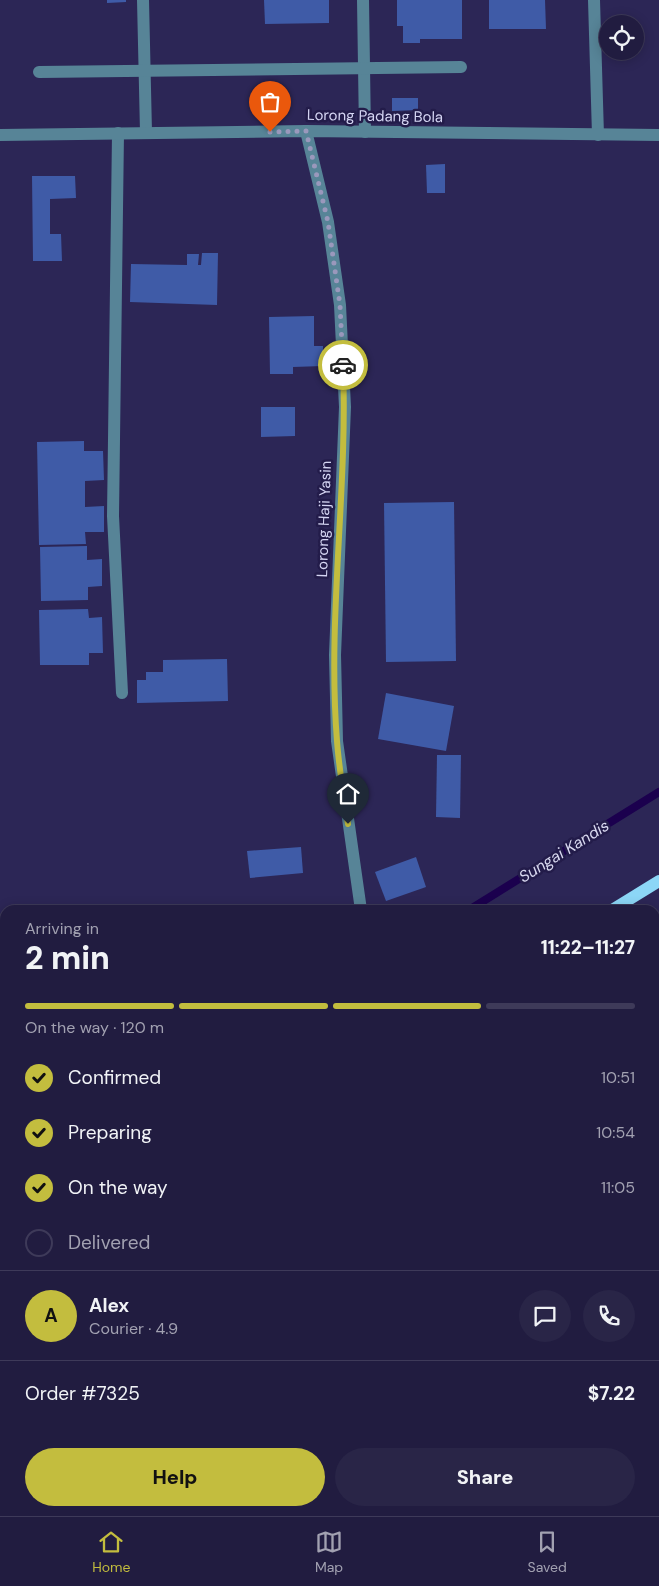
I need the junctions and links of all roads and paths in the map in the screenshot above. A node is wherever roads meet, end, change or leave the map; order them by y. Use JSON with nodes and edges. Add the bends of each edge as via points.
{"nodes":[{"id":1,"x":143,"y":0,"type":"edge"},
{"id":2,"x":363,"y":0,"type":"edge"},
{"id":3,"x":594,"y":0,"type":"edge"},
{"id":4,"x":364,"y":66,"type":"junction"},
{"id":5,"x":461,"y":67,"type":"dead end"},
{"id":6,"x":144,"y":70,"type":"junction"},
{"id":7,"x":39,"y":72,"type":"dead end"},
{"id":8,"x":306,"y":131,"type":"junction"},
{"id":9,"x":146,"y":132,"type":"junction"},
{"id":10,"x":365,"y":132,"type":"junction"},
{"id":11,"x":118,"y":133,"type":"junction"},
{"id":12,"x":0,"y":135,"type":"edge"},
{"id":13,"x":598,"y":135,"type":"junction"},
{"id":14,"x":659,"y":135,"type":"edge"},
{"id":15,"x":122,"y":693,"type":"dead end"},
{"id":16,"x":659,"y":881,"type":"edge"},
{"id":17,"x":360,"y":905,"type":"edge"},
{"id":18,"x":620,"y":905,"type":"edge"}],
"edges":[{"from":1,"to":6,"type":"street"},
{"from":2,"to":4,"type":"street"},
{"from":3,"to":13,"type":"street"},
{"from":4,"to":5,"type":"street"},
{"from":4,"to":6,"type":"street"},
{"from":4,"to":10,"type":"street"},
{"from":6,"to":7,"type":"street"},
{"from":6,"to":9,"type":"street"},
{"from":8,"to":9,"type":"street","name":"Lorong Padang Bola"},
{"from":8,"to":10,"type":"street","name":"Lorong Padang Bola"},
{"from":8,"to":17,"type":"street","name":"Lorong Haji Yasin","via":[[328,222],[340,305],[345,408],[335,655],[337,741]]},
{"from":9,"to":11,"type":"street","name":"Lorong Padang Bola"},
{"from":10,"to":13,"type":"street","name":"Lorong Padang Bola"},
{"from":11,"to":12,"type":"street","name":"Lorong Padang Bola"},
{"from":11,"to":15,"type":"street","via":[[113,516]]},
{"from":13,"to":14,"type":"street","name":"Lorong Padang Bola"},
{"from":16,"to":18,"type":"main road"}]}
